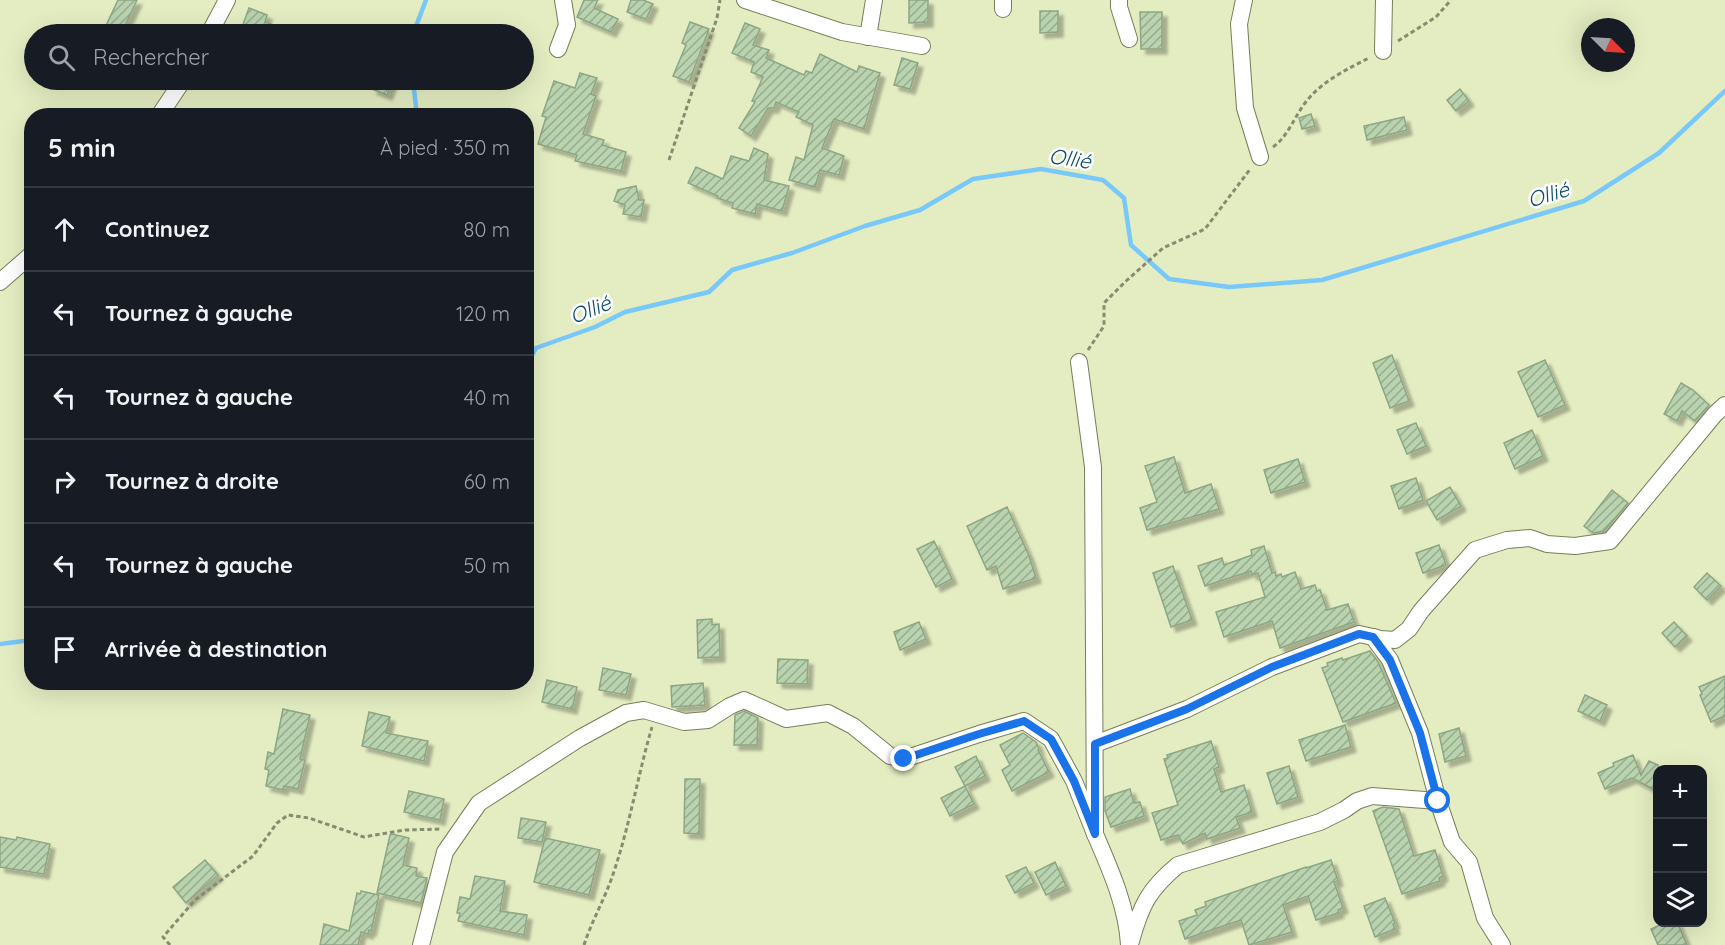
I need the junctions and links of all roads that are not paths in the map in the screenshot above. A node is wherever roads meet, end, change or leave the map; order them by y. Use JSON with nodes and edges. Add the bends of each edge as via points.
{"nodes":[{"id":1,"x":227,"y":0,"type":"edge"},
{"id":2,"x":563,"y":0,"type":"edge"},
{"id":3,"x":745,"y":0,"type":"edge"},
{"id":4,"x":874,"y":0,"type":"edge"},
{"id":5,"x":1119,"y":0,"type":"edge"},
{"id":6,"x":1244,"y":0,"type":"edge"},
{"id":7,"x":1384,"y":0,"type":"edge"},
{"id":8,"x":214,"y":24,"type":"edge"},
{"id":9,"x":868,"y":37,"type":"junction"},
{"id":10,"x":1129,"y":39,"type":"dead end"},
{"id":11,"x":922,"y":45,"type":"dead end"},
{"id":12,"x":558,"y":48,"type":"dead end"},
{"id":13,"x":1383,"y":51,"type":"dead end"},
{"id":14,"x":176,"y":90,"type":"edge"},
{"id":15,"x":164,"y":108,"type":"edge"},
{"id":16,"x":1260,"y":157,"type":"dead end"},
{"id":17,"x":24,"y":261,"type":"edge"},
{"id":18,"x":0,"y":282,"type":"edge"},
{"id":19,"x":1079,"y":362,"type":"dead end"},
{"id":20,"x":1725,"y":405,"type":"edge"},
{"id":21,"x":1373,"y":637,"type":"junction"},
{"id":22,"x":1095,"y":744,"type":"junction"},
{"id":23,"x":1438,"y":801,"type":"junction"},
{"id":24,"x":1095,"y":834,"type":"junction"},
{"id":25,"x":421,"y":945,"type":"edge"},
{"id":26,"x":1130,"y":945,"type":"edge"},
{"id":27,"x":1502,"y":945,"type":"edge"}],
"edges":[{"from":1,"to":8,"type":"street"},
{"from":2,"to":12,"type":"street","via":[[567,25]]},
{"from":3,"to":9,"type":"street"},
{"from":4,"to":9,"type":"street"},
{"from":5,"to":10,"type":"street"},
{"from":6,"to":16,"type":"street","via":[[1239,24],[1245,108]]},
{"from":7,"to":13,"type":"street"},
{"from":9,"to":11,"type":"street"},
{"from":14,"to":15,"type":"street"},
{"from":17,"to":18,"type":"street"},
{"from":19,"to":22,"type":"street","via":[[1093,466]]},
{"from":20,"to":21,"type":"street","via":[[1610,541],[1575,546],[1530,538],[1475,550],[1409,629],[1395,640]]},
{"from":21,"to":22,"type":"street","via":[[1359,634],[1272,667],[1187,709]]},
{"from":21,"to":23,"type":"street","via":[[1390,660],[1420,733]]},
{"from":22,"to":24,"type":"street"},
{"from":23,"to":26,"type":"street","via":[[1372,796],[1320,822],[1178,865],[1159,881],[1139,912]]},
{"from":23,"to":27,"type":"street","via":[[1452,842],[1469,862],[1485,918]]},
{"from":24,"to":25,"type":"street","via":[[1074,781],[1051,739],[1024,721],[904,759],[890,756],[854,726],[828,713],[786,718],[744,700],[708,720],[684,722],[644,710],[626,712],[479,803],[445,852]]},
{"from":24,"to":26,"type":"street","via":[[1113,877]]}]}
